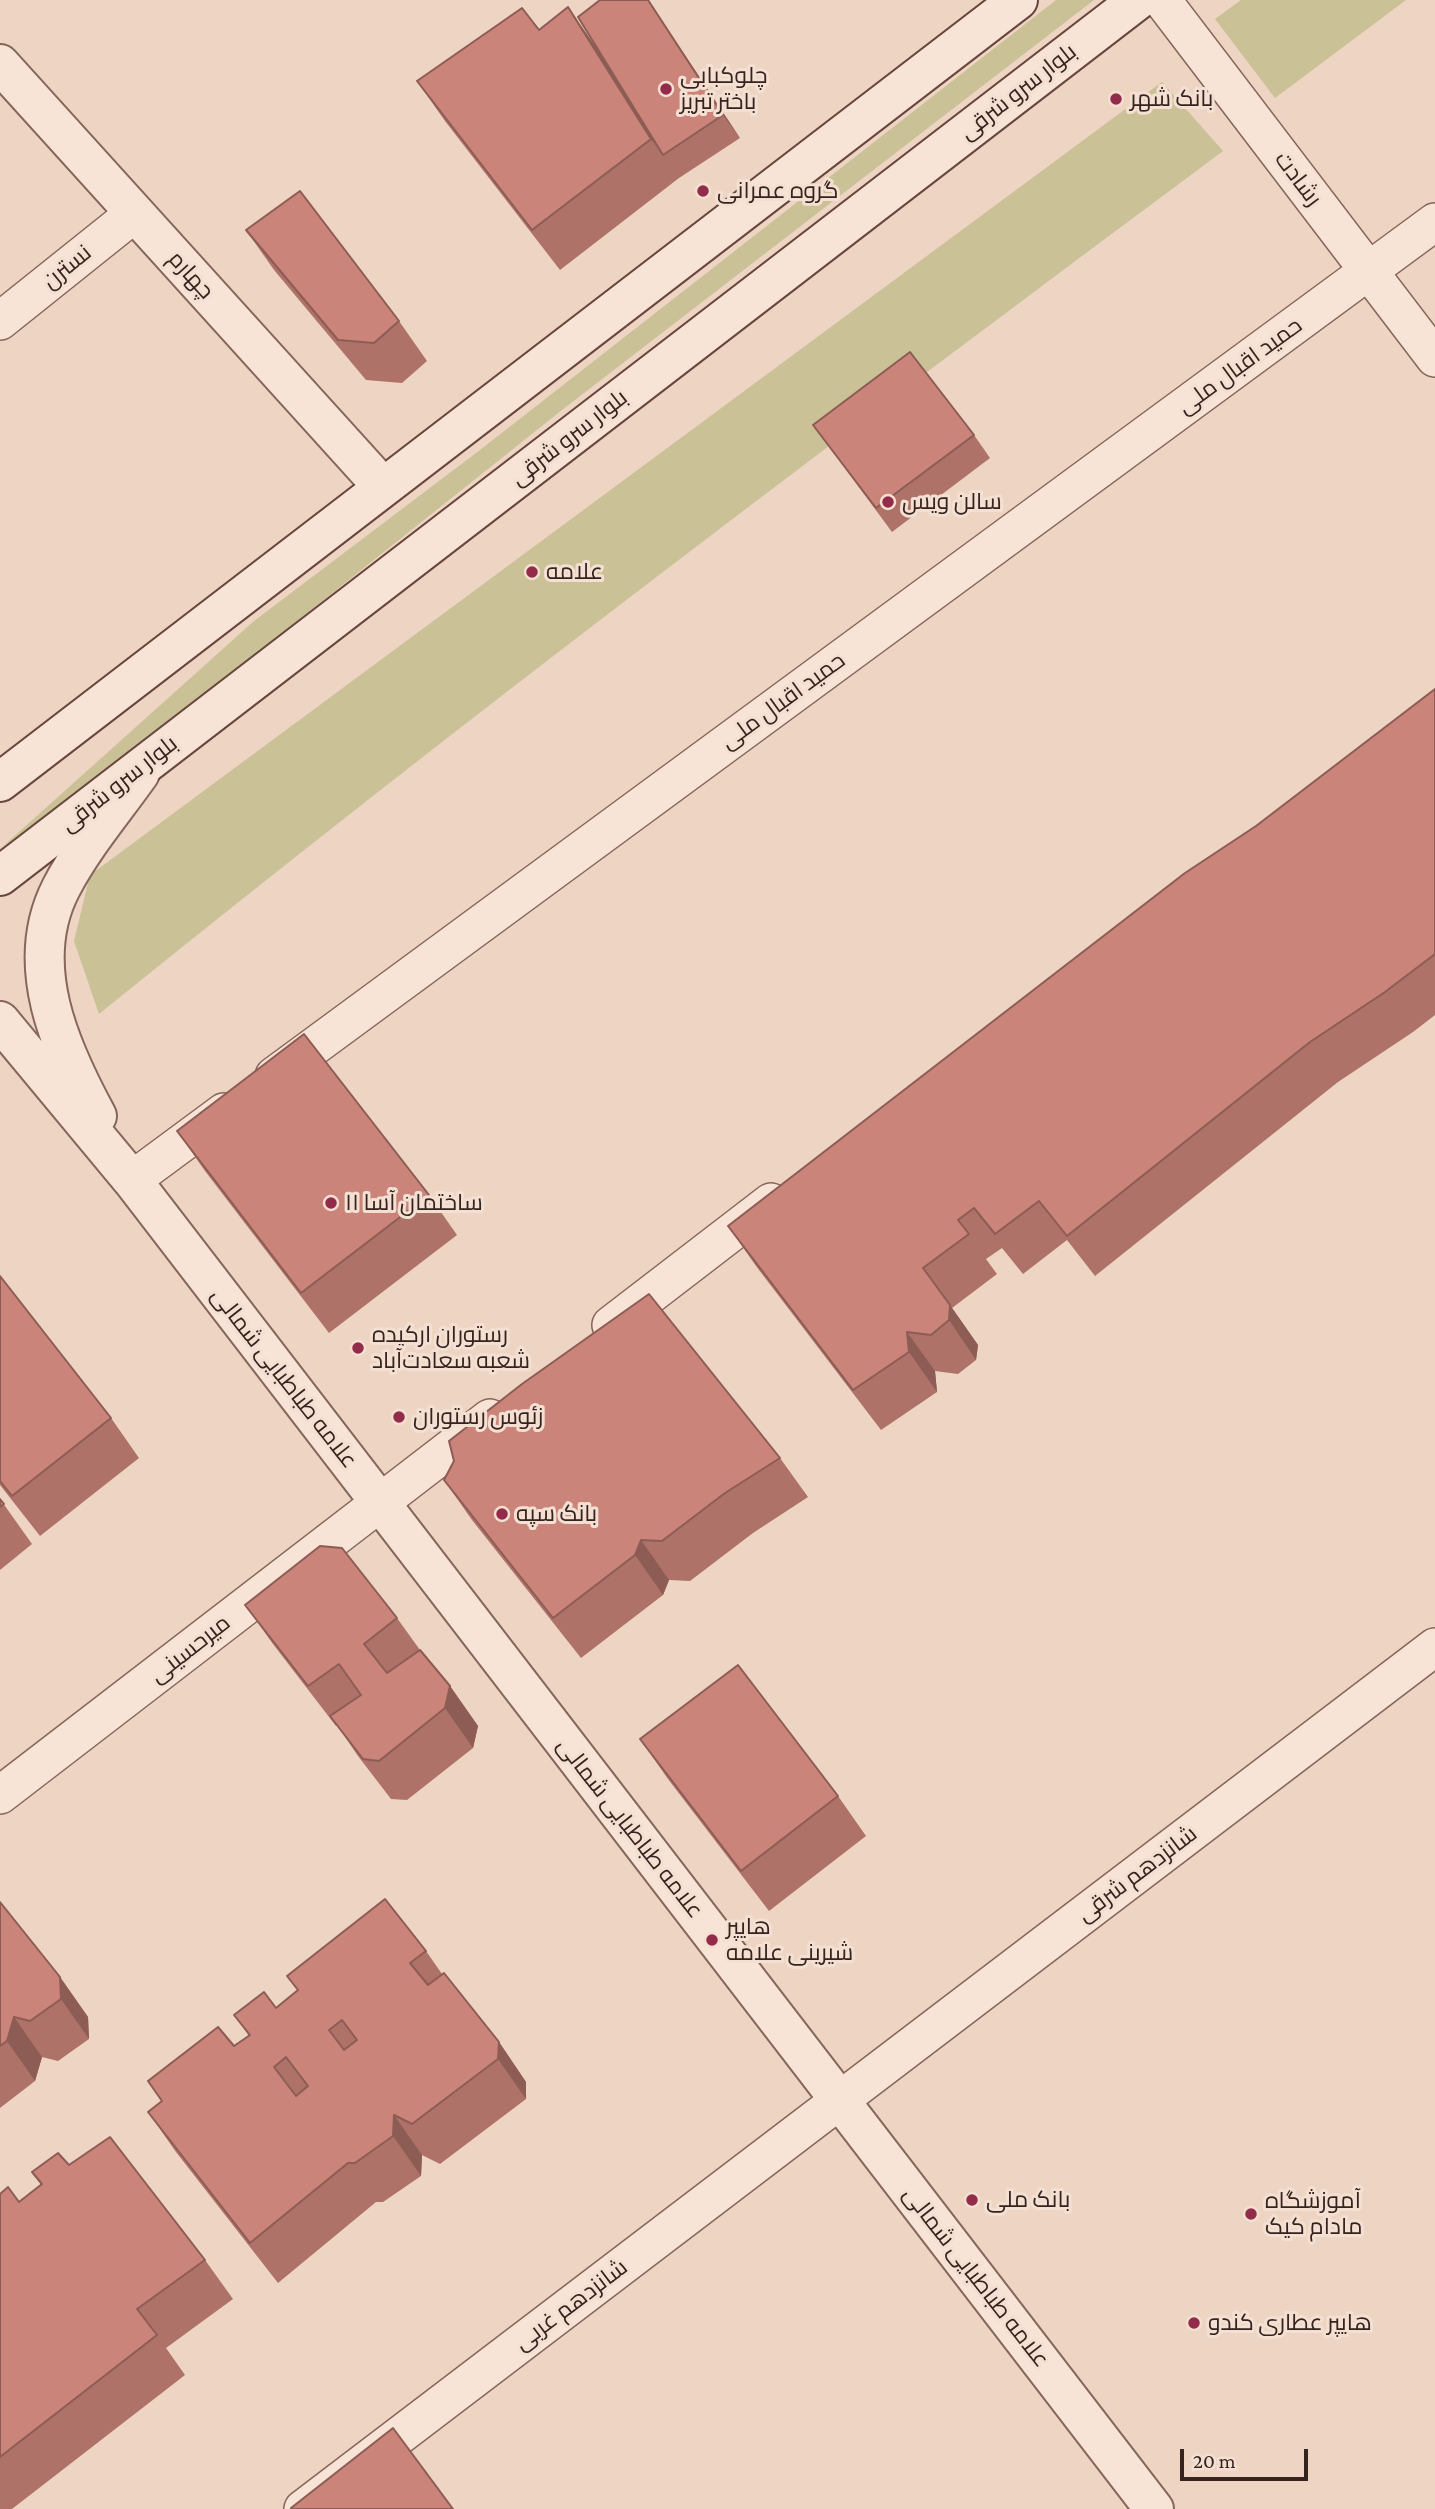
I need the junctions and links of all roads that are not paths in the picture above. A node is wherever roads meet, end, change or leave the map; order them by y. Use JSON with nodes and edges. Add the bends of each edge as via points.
{"nodes":[{"id":1,"x":1018,"y":0,"type":"edge"},
{"id":2,"x":1138,"y":0,"type":"edge"},
{"id":3,"x":1162,"y":0,"type":"edge"},
{"id":4,"x":0,"y":64,"type":"edge"},
{"id":5,"x":135,"y":213,"type":"junction"},
{"id":6,"x":1435,"y":222,"type":"edge"},
{"id":7,"x":1369,"y":271,"type":"junction"},
{"id":8,"x":0,"y":321,"type":"edge"},
{"id":9,"x":1435,"y":358,"type":"edge"},
{"id":10,"x":382,"y":486,"type":"junction"},
{"id":11,"x":150,"y":760,"type":"junction"},
{"id":12,"x":0,"y":782,"type":"edge"},
{"id":13,"x":0,"y":876,"type":"edge"},
{"id":14,"x":0,"y":1021,"type":"edge"},
{"id":15,"x":0,"y":1050,"type":"edge"},
{"id":16,"x":132,"y":1180,"type":"junction"},
{"id":17,"x":798,"y":1182,"type":"edge"},
{"id":18,"x":589,"y":1342,"type":"edge"},
{"id":19,"x":512,"y":1401,"type":"edge"},
{"id":20,"x":380,"y":1503,"type":"junction"},
{"id":21,"x":1435,"y":1647,"type":"edge"},
{"id":22,"x":0,"y":1795,"type":"edge"},
{"id":23,"x":840,"y":2100,"type":"junction"},
{"id":24,"x":303,"y":2509,"type":"edge"},
{"id":25,"x":1154,"y":2509,"type":"edge"}],
"edges":[{"from":1,"to":10,"type":"street"},
{"from":2,"to":11,"type":"street","name":"بلوار سرو شرقی"},
{"from":3,"to":7,"type":"street","name":"رشادت"},
{"from":4,"to":5,"type":"street","name":"چهارم"},
{"from":5,"to":8,"type":"street","name":"نسترن"},
{"from":5,"to":10,"type":"street","name":"چهارم"},
{"from":6,"to":7,"type":"street","name":"حمید اقبال ملی"},
{"from":7,"to":9,"type":"street","name":"رشادت"},
{"from":7,"to":16,"type":"street","name":"حمید اقبال ملی"},
{"from":10,"to":12,"type":"street"},
{"from":11,"to":13,"type":"street","name":"بلوار سرو شرقی"},
{"from":11,"to":16,"type":"street","name":"علامه طباطبایی شمالی","via":[[61,889],[46,944],[44,980],[58,1031]]},
{"from":14,"to":16,"type":"street","name":"علامه طباطبایی شمالی"},
{"from":15,"to":16,"type":"street","name":"علامه طباطبایی شمالی"},
{"from":16,"to":20,"type":"street","name":"علامه طباطبایی شمالی"},
{"from":17,"to":18,"type":"street"},
{"from":19,"to":20,"type":"street","name":"میرحسینی"},
{"from":20,"to":22,"type":"street","name":"میرحسینی"},
{"from":20,"to":23,"type":"street","name":"علامه طباطبایی شمالی"},
{"from":21,"to":23,"type":"street","name":"شانزدهم شرقی"},
{"from":23,"to":24,"type":"street","name":"شانزدهم غربی"},
{"from":23,"to":25,"type":"street","name":"علامه طباطبایی شمالی"}]}
